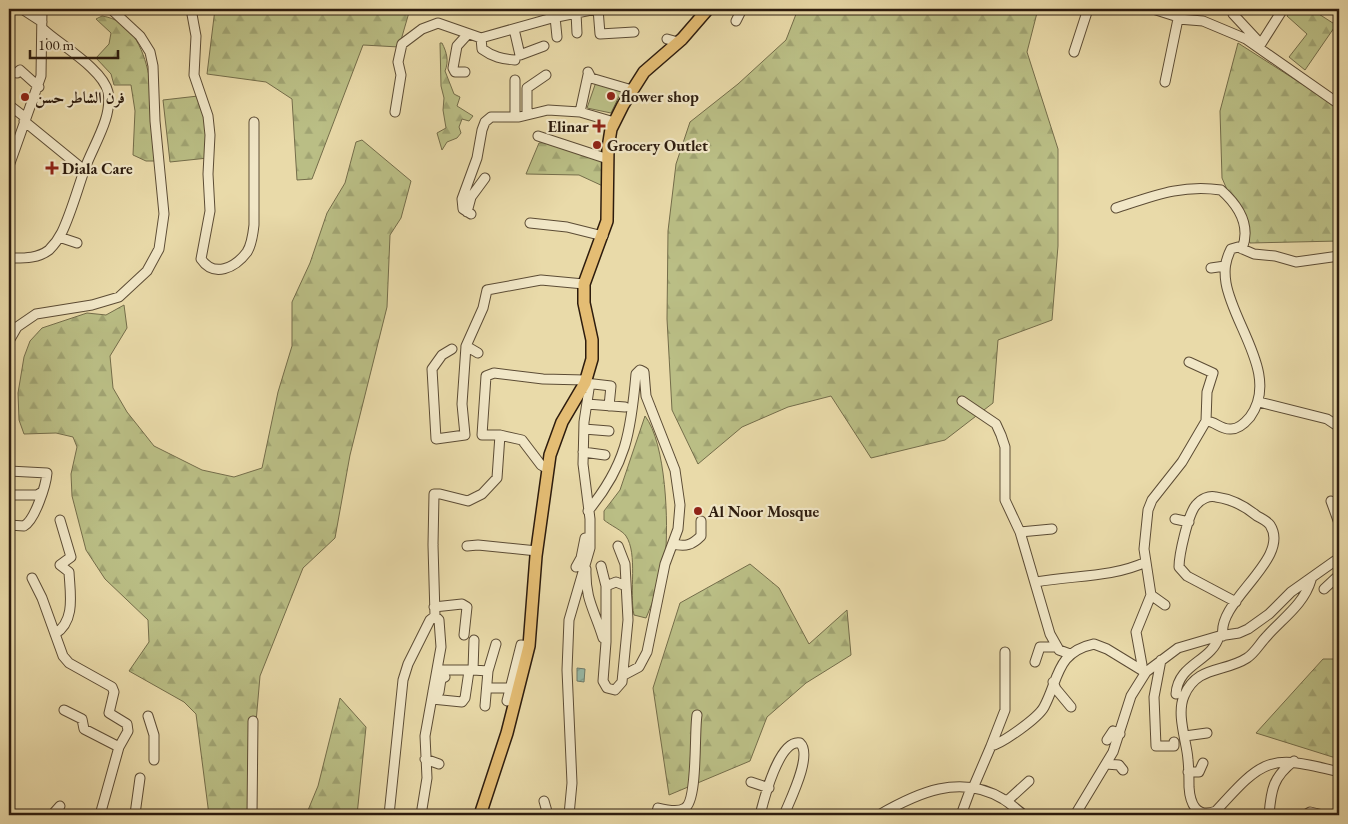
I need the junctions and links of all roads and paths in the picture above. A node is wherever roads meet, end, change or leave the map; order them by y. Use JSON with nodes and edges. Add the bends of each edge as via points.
{"nodes":[{"id":1,"x":22,"y":9,"type":"edge"},
{"id":2,"x":42,"y":9,"type":"edge"},
{"id":3,"x":100,"y":9,"type":"edge"},
{"id":4,"x":191,"y":9,"type":"edge"},
{"id":5,"x":547,"y":9,"type":"edge"},
{"id":6,"x":596,"y":9,"type":"edge"},
{"id":7,"x":708,"y":9,"type":"edge"},
{"id":8,"x":742,"y":9,"type":"edge"},
{"id":9,"x":1088,"y":9,"type":"edge"},
{"id":10,"x":1153,"y":9,"type":"edge"},
{"id":11,"x":1283,"y":9,"type":"edge"},
{"id":12,"x":115,"y":10,"type":"edge"},
{"id":13,"x":576,"y":13,"type":"junction"},
{"id":14,"x":1233,"y":14,"type":"dead end"},
{"id":15,"x":556,"y":17,"type":"junction"},
{"id":16,"x":1178,"y":19,"type":"junction"},
{"id":17,"x":736,"y":21,"type":"dead end"},
{"id":18,"x":43,"y":25,"type":"junction"},
{"id":19,"x":514,"y":29,"type":"junction"},
{"id":20,"x":594,"y":32,"type":"dead end"},
{"id":21,"x":634,"y":32,"type":"dead end"},
{"id":22,"x":577,"y":33,"type":"dead end"},
{"id":23,"x":467,"y":35,"type":"junction"},
{"id":24,"x":556,"y":37,"type":"dead end"},
{"id":25,"x":481,"y":38,"type":"junction"},
{"id":26,"x":1260,"y":45,"type":"junction"},
{"id":27,"x":544,"y":46,"type":"dead end"},
{"id":28,"x":1074,"y":52,"type":"dead end"},
{"id":29,"x":515,"y":60,"type":"dead end"},
{"id":30,"x":465,"y":72,"type":"dead end"},
{"id":31,"x":17,"y":73,"type":"dead end"},
{"id":32,"x":546,"y":75,"type":"dead end"},
{"id":33,"x":514,"y":80,"type":"dead end"},
{"id":34,"x":1165,"y":82,"type":"dead end"},
{"id":35,"x":38,"y":87,"type":"junction"},
{"id":36,"x":632,"y":90,"type":"junction"},
{"id":37,"x":1339,"y":104,"type":"edge"},
{"id":38,"x":9,"y":105,"type":"edge"},
{"id":39,"x":395,"y":112,"type":"dead end"},
{"id":40,"x":580,"y":112,"type":"junction"},
{"id":41,"x":527,"y":114,"type":"junction"},
{"id":42,"x":514,"y":118,"type":"junction"},
{"id":43,"x":25,"y":120,"type":"junction"},
{"id":44,"x":254,"y":122,"type":"dead end"},
{"id":45,"x":614,"y":122,"type":"junction"},
{"id":46,"x":538,"y":136,"type":"dead end"},
{"id":47,"x":568,"y":138,"type":"dead end"},
{"id":48,"x":555,"y":140,"type":"junction"},
{"id":49,"x":608,"y":159,"type":"junction"},
{"id":50,"x":9,"y":166,"type":"edge"},
{"id":51,"x":84,"y":170,"type":"junction"},
{"id":52,"x":485,"y":178,"type":"dead end"},
{"id":53,"x":1116,"y":208,"type":"dead end"},
{"id":54,"x":530,"y":223,"type":"dead end"},
{"id":55,"x":603,"y":236,"type":"junction"},
{"id":56,"x":59,"y":237,"type":"junction"},
{"id":57,"x":77,"y":242,"type":"dead end"},
{"id":58,"x":1242,"y":249,"type":"junction"},
{"id":59,"x":1339,"y":256,"type":"edge"},
{"id":60,"x":9,"y":258,"type":"edge"},
{"id":61,"x":1225,"y":266,"type":"junction"},
{"id":62,"x":1211,"y":268,"type":"dead end"},
{"id":63,"x":584,"y":284,"type":"junction"},
{"id":64,"x":9,"y":341,"type":"edge"},
{"id":65,"x":466,"y":346,"type":"junction"},
{"id":66,"x":452,"y":349,"type":"dead end"},
{"id":67,"x":478,"y":353,"type":"dead end"},
{"id":68,"x":1189,"y":362,"type":"dead end"},
{"id":69,"x":584,"y":384,"type":"junction"},
{"id":70,"x":962,"y":401,"type":"dead end"},
{"id":71,"x":1259,"y":402,"type":"junction"},
{"id":72,"x":587,"y":404,"type":"junction"},
{"id":73,"x":609,"y":406,"type":"junction"},
{"id":74,"x":624,"y":407,"type":"dead end"},
{"id":75,"x":1206,"y":421,"type":"junction"},
{"id":76,"x":1339,"y":427,"type":"edge"},
{"id":77,"x":584,"y":429,"type":"junction"},
{"id":78,"x":609,"y":431,"type":"dead end"},
{"id":79,"x":500,"y":436,"type":"junction"},
{"id":80,"x":584,"y":452,"type":"junction"},
{"id":81,"x":605,"y":455,"type":"dead end"},
{"id":82,"x":548,"y":468,"type":"junction"},
{"id":83,"x":9,"y":471,"type":"edge"},
{"id":84,"x":42,"y":492,"type":"junction"},
{"id":85,"x":9,"y":495,"type":"edge"},
{"id":86,"x":1331,"y":501,"type":"dead end"},
{"id":87,"x":588,"y":510,"type":"junction"},
{"id":88,"x":1175,"y":519,"type":"dead end"},
{"id":89,"x":60,"y":520,"type":"dead end"},
{"id":90,"x":701,"y":521,"type":"dead end"},
{"id":91,"x":1189,"y":522,"type":"junction"},
{"id":92,"x":1339,"y":523,"type":"edge"},
{"id":93,"x":9,"y":524,"type":"edge"},
{"id":94,"x":1052,"y":529,"type":"dead end"},
{"id":95,"x":1020,"y":532,"type":"junction"},
{"id":96,"x":674,"y":544,"type":"junction"},
{"id":97,"x":467,"y":546,"type":"dead end"},
{"id":98,"x":618,"y":546,"type":"dead end"},
{"id":99,"x":537,"y":551,"type":"junction"},
{"id":100,"x":1339,"y":558,"type":"edge"},
{"id":101,"x":586,"y":562,"type":"junction"},
{"id":102,"x":1146,"y":562,"type":"junction"},
{"id":103,"x":601,"y":566,"type":"dead end"},
{"id":104,"x":576,"y":568,"type":"dead end"},
{"id":105,"x":1339,"y":575,"type":"edge"},
{"id":106,"x":32,"y":578,"type":"dead end"},
{"id":107,"x":1311,"y":580,"type":"junction"},
{"id":108,"x":1036,"y":582,"type":"junction"},
{"id":109,"x":606,"y":586,"type":"junction"},
{"id":110,"x":626,"y":586,"type":"junction"},
{"id":111,"x":1324,"y":589,"type":"dead end"},
{"id":112,"x":1151,"y":595,"type":"junction"},
{"id":113,"x":1236,"y":602,"type":"junction"},
{"id":114,"x":1165,"y":605,"type":"dead end"},
{"id":115,"x":434,"y":612,"type":"junction"},
{"id":116,"x":55,"y":634,"type":"junction"},
{"id":117,"x":464,"y":635,"type":"dead end"},
{"id":118,"x":1221,"y":636,"type":"junction"},
{"id":119,"x":474,"y":640,"type":"dead end"},
{"id":120,"x":606,"y":642,"type":"junction"},
{"id":121,"x":496,"y":644,"type":"dead end"},
{"id":122,"x":530,"y":646,"type":"junction"},
{"id":123,"x":1057,"y":647,"type":"junction"},
{"id":124,"x":1005,"y":652,"type":"dead end"},
{"id":125,"x":1070,"y":654,"type":"junction"},
{"id":126,"x":1161,"y":660,"type":"junction"},
{"id":127,"x":1035,"y":662,"type":"dead end"},
{"id":128,"x":437,"y":670,"type":"junction"},
{"id":129,"x":471,"y":670,"type":"junction"},
{"id":130,"x":1143,"y":671,"type":"junction"},
{"id":131,"x":488,"y":672,"type":"junction"},
{"id":132,"x":624,"y":675,"type":"junction"},
{"id":133,"x":445,"y":677,"type":"dead end"},
{"id":134,"x":1053,"y":682,"type":"junction"},
{"id":135,"x":489,"y":688,"type":"dead end"},
{"id":136,"x":510,"y":688,"type":"junction"},
{"id":137,"x":1176,"y":694,"type":"dead end"},
{"id":138,"x":433,"y":695,"type":"junction"},
{"id":139,"x":507,"y":701,"type":"dead end"},
{"id":140,"x":485,"y":706,"type":"dead end"},
{"id":141,"x":1071,"y":708,"type":"dead end"},
{"id":142,"x":64,"y":710,"type":"dead end"},
{"id":143,"x":697,"y":715,"type":"dead end"},
{"id":144,"x":148,"y":716,"type":"dead end"},
{"id":145,"x":253,"y":722,"type":"dead end"},
{"id":146,"x":1207,"y":733,"type":"dead end"},
{"id":147,"x":1120,"y":734,"type":"junction"},
{"id":148,"x":1185,"y":736,"type":"junction"},
{"id":149,"x":1107,"y":740,"type":"dead end"},
{"id":150,"x":1174,"y":742,"type":"dead end"},
{"id":151,"x":992,"y":746,"type":"junction"},
{"id":152,"x":119,"y":747,"type":"junction"},
{"id":153,"x":425,"y":759,"type":"junction"},
{"id":154,"x":154,"y":760,"type":"dead end"},
{"id":155,"x":1294,"y":761,"type":"junction"},
{"id":156,"x":439,"y":764,"type":"dead end"},
{"id":157,"x":1106,"y":764,"type":"junction"},
{"id":158,"x":1204,"y":764,"type":"dead end"},
{"id":159,"x":1188,"y":767,"type":"junction"},
{"id":160,"x":1123,"y":770,"type":"dead end"},
{"id":161,"x":1339,"y":772,"type":"edge"},
{"id":162,"x":140,"y":778,"type":"dead end"},
{"id":163,"x":1029,"y":781,"type":"dead end"},
{"id":164,"x":751,"y":782,"type":"dead end"},
{"id":165,"x":769,"y":788,"type":"junction"},
{"id":166,"x":972,"y":788,"type":"junction"},
{"id":167,"x":759,"y":794,"type":"dead end"},
{"id":168,"x":544,"y":801,"type":"dead end"},
{"id":169,"x":1007,"y":801,"type":"junction"},
{"id":170,"x":60,"y":806,"type":"dead end"},
{"id":171,"x":482,"y":813,"type":"edge"},
{"id":172,"x":1200,"y":814,"type":"edge"},
{"id":173,"x":52,"y":815,"type":"edge"},
{"id":174,"x":100,"y":815,"type":"edge"},
{"id":175,"x":131,"y":815,"type":"edge"},
{"id":176,"x":252,"y":815,"type":"edge"},
{"id":177,"x":389,"y":815,"type":"edge"},
{"id":178,"x":421,"y":815,"type":"edge"},
{"id":179,"x":548,"y":815,"type":"edge"},
{"id":180,"x":569,"y":815,"type":"edge"},
{"id":181,"x":656,"y":815,"type":"edge"},
{"id":182,"x":760,"y":815,"type":"edge"},
{"id":183,"x":784,"y":815,"type":"edge"},
{"id":184,"x":879,"y":815,"type":"edge"},
{"id":185,"x":961,"y":815,"type":"edge"},
{"id":186,"x":1024,"y":815,"type":"edge"},
{"id":187,"x":1075,"y":815,"type":"edge"},
{"id":188,"x":1192,"y":815,"type":"edge"},
{"id":189,"x":1269,"y":815,"type":"edge"},
{"id":190,"x":1304,"y":815,"type":"edge"},
{"id":191,"x":1322,"y":815,"type":"edge"}],
"edges":[{"from":1,"to":18,"type":"street"},
{"from":2,"to":18,"type":"street"},
{"from":3,"to":12,"type":"street"},
{"from":4,"to":44,"type":"street","via":[[196,36],[194,75],[208,116],[210,135],[210,211],[201,259],[211,270],[228,267],[243,256],[252,240]]},
{"from":5,"to":15,"type":"street"},
{"from":6,"to":13,"type":"street"},
{"from":6,"to":20,"type":"street"},
{"from":6,"to":21,"type":"street","via":[[600,34]]},
{"from":7,"to":36,"type":"main road","via":[[672,40]]},
{"from":8,"to":17,"type":"street"},
{"from":9,"to":28,"type":"street"},
{"from":10,"to":16,"type":"street"},
{"from":11,"to":26,"type":"street"},
{"from":12,"to":64,"type":"street","via":[[140,36],[153,64],[164,214],[159,249],[147,271],[119,296],[92,305],[36,314],[17,327]]},
{"from":13,"to":15,"type":"street"},
{"from":13,"to":22,"type":"street"},
{"from":14,"to":26,"type":"street"},
{"from":15,"to":19,"type":"street"},
{"from":15,"to":24,"type":"street"},
{"from":16,"to":26,"type":"street","via":[[1204,21]]},
{"from":16,"to":34,"type":"street"},
{"from":18,"to":35,"type":"street"},
{"from":18,"to":51,"type":"street","via":[[86,64],[108,91],[103,125]]},
{"from":19,"to":25,"type":"street"},
{"from":19,"to":27,"type":"street","via":[[520,55]]},
{"from":23,"to":25,"type":"street"},
{"from":23,"to":30,"type":"street","via":[[458,46],[453,68],[456,72]]},
{"from":23,"to":39,"type":"street","via":[[438,24],[422,29],[402,44]]},
{"from":25,"to":29,"type":"street","via":[[487,57]]},
{"from":26,"to":37,"type":"street"},
{"from":31,"to":35,"type":"street","via":[[20,70]]},
{"from":32,"to":41,"type":"street","via":[[527,88]]},
{"from":33,"to":42,"type":"street"},
{"from":35,"to":43,"type":"street"},
{"from":36,"to":40,"type":"street","via":[[591,78],[588,74]]},
{"from":36,"to":45,"type":"main road"},
{"from":38,"to":43,"type":"street"},
{"from":40,"to":41,"type":"street","via":[[548,110]]},
{"from":40,"to":45,"type":"street"},
{"from":41,"to":42,"type":"street"},
{"from":42,"to":52,"type":"street","via":[[491,116],[485,122],[477,158],[462,199],[463,209],[469,213],[472,197]]},
{"from":43,"to":50,"type":"street"},
{"from":43,"to":51,"type":"street"},
{"from":45,"to":49,"type":"main road"},
{"from":46,"to":48,"type":"street"},
{"from":47,"to":48,"type":"street","via":[[556,136]]},
{"from":48,"to":49,"type":"street"},
{"from":49,"to":55,"type":"main road","via":[[608,215]]},
{"from":51,"to":56,"type":"street"},
{"from":53,"to":58,"type":"street","via":[[1182,188],[1199,186],[1221,190],[1242,215],[1246,233]]},
{"from":54,"to":55,"type":"street"},
{"from":55,"to":63,"type":"main road"},
{"from":56,"to":57,"type":"street"},
{"from":56,"to":60,"type":"street","via":[[42,255]]},
{"from":58,"to":59,"type":"street","via":[[1296,262]]},
{"from":58,"to":61,"type":"street","via":[[1231,249]]},
{"from":61,"to":62,"type":"street"},
{"from":61,"to":71,"type":"street","via":[[1229,292],[1257,369]]},
{"from":63,"to":65,"type":"street","via":[[541,280],[486,290],[483,308]]},
{"from":63,"to":69,"type":"main road","via":[[584,303],[594,330],[592,359]]},
{"from":65,"to":66,"type":"street","via":[[462,404],[465,434],[436,439],[432,369],[442,355]]},
{"from":65,"to":67,"type":"street"},
{"from":68,"to":75,"type":"street","via":[[1212,373],[1207,392]]},
{"from":69,"to":72,"type":"street","via":[[589,389]]},
{"from":69,"to":73,"type":"street","via":[[611,386]]},
{"from":69,"to":79,"type":"street","via":[[494,373],[486,376],[482,435]]},
{"from":69,"to":82,"type":"main road","via":[[555,438]]},
{"from":70,"to":95,"type":"street","via":[[996,424],[1001,435],[1005,447],[1005,500]]},
{"from":71,"to":75,"type":"street","via":[[1249,419],[1236,428],[1226,429]]},
{"from":71,"to":76,"type":"street","via":[[1327,419]]},
{"from":72,"to":73,"type":"street"},
{"from":72,"to":77,"type":"street"},
{"from":73,"to":74,"type":"street"},
{"from":75,"to":102,"type":"street","via":[[1182,462],[1152,500],[1144,536]]},
{"from":77,"to":78,"type":"street"},
{"from":77,"to":80,"type":"street"},
{"from":79,"to":82,"type":"street","via":[[522,440],[541,465]]},
{"from":79,"to":115,"type":"street","via":[[497,478],[482,494],[468,501],[434,494]]},
{"from":80,"to":81,"type":"street"},
{"from":80,"to":87,"type":"street"},
{"from":82,"to":99,"type":"main road"},
{"from":83,"to":84,"type":"street","via":[[47,473]]},
{"from":84,"to":85,"type":"street","via":[[38,495]]},
{"from":84,"to":93,"type":"street","via":[[28,524],[18,527]]},
{"from":86,"to":92,"type":"street"},
{"from":87,"to":96,"type":"street","via":[[610,483],[625,450],[636,374],[640,370],[644,372],[646,396],[675,470],[680,505]]},
{"from":87,"to":101,"type":"street","via":[[590,548]]},
{"from":87,"to":104,"type":"street","via":[[585,543]]},
{"from":88,"to":91,"type":"street"},
{"from":89,"to":116,"type":"street","via":[[71,557],[60,565],[69,572],[70,615],[63,629]]},
{"from":90,"to":96,"type":"street","via":[[701,536],[694,544]]},
{"from":91,"to":113,"type":"street","via":[[1179,567],[1188,576]]},
{"from":91,"to":113,"type":"street","via":[[1192,503],[1211,496],[1245,507],[1269,525],[1273,535],[1272,548]]},
{"from":94,"to":95,"type":"street"},
{"from":95,"to":108,"type":"street"},
{"from":96,"to":132,"type":"street","via":[[665,564],[646,652],[640,667]]},
{"from":97,"to":99,"type":"street"},
{"from":98,"to":110,"type":"street","via":[[625,564]]},
{"from":99,"to":122,"type":"main road"},
{"from":100,"to":107,"type":"street"},
{"from":101,"to":120,"type":"street","via":[[589,605]]},
{"from":101,"to":180,"type":"street","via":[[569,620],[567,695],[572,783]]},
{"from":102,"to":108,"type":"street","via":[[1086,577]]},
{"from":102,"to":112,"type":"street"},
{"from":103,"to":109,"type":"street"},
{"from":105,"to":111,"type":"street"},
{"from":106,"to":116,"type":"street"},
{"from":107,"to":118,"type":"street","via":[[1248,629]]},
{"from":107,"to":148,"type":"street","via":[[1291,613],[1249,657],[1210,670],[1192,684],[1182,702]]},
{"from":108,"to":123,"type":"street","via":[[1050,634]]},
{"from":109,"to":110,"type":"street","via":[[616,582]]},
{"from":109,"to":120,"type":"street"},
{"from":110,"to":132,"type":"street","via":[[628,620]]},
{"from":112,"to":114,"type":"street"},
{"from":112,"to":130,"type":"street","via":[[1136,632]]},
{"from":113,"to":118,"type":"street","via":[[1223,621]]},
{"from":115,"to":117,"type":"street","via":[[462,604],[467,607]]},
{"from":115,"to":128,"type":"street","via":[[439,620],[441,638]]},
{"from":115,"to":177,"type":"street","via":[[405,672]]},
{"from":116,"to":152,"type":"street","via":[[69,663],[114,689],[109,713],[123,720],[128,728]]},
{"from":118,"to":126,"type":"street","via":[[1185,645]]},
{"from":118,"to":137,"type":"street","via":[[1180,676]]},
{"from":119,"to":129,"type":"street"},
{"from":120,"to":132,"type":"street","via":[[604,685],[611,690],[618,688]]},
{"from":121,"to":131,"type":"street"},
{"from":122,"to":136,"type":"street","via":[[521,645]]},
{"from":122,"to":171,"type":"main road"},
{"from":123,"to":125,"type":"street"},
{"from":123,"to":127,"type":"street","via":[[1040,647]]},
{"from":124,"to":151,"type":"street","via":[[1010,694]]},
{"from":125,"to":130,"type":"street","via":[[1094,644]]},
{"from":125,"to":134,"type":"street"},
{"from":126,"to":130,"type":"street"},
{"from":126,"to":150,"type":"street","via":[[1154,697],[1156,746],[1174,746]]},
{"from":128,"to":129,"type":"street"},
{"from":128,"to":138,"type":"street"},
{"from":129,"to":131,"type":"street"},
{"from":129,"to":138,"type":"street","via":[[462,702]]},
{"from":130,"to":147,"type":"street","via":[[1131,696]]},
{"from":131,"to":140,"type":"street"},
{"from":133,"to":138,"type":"street","via":[[441,679],[439,692]]},
{"from":134,"to":141,"type":"street"},
{"from":134,"to":151,"type":"street","via":[[1040,714],[1000,744]]},
{"from":135,"to":136,"type":"street"},
{"from":136,"to":139,"type":"street"},
{"from":138,"to":153,"type":"street","via":[[425,736]]},
{"from":142,"to":152,"type":"street","via":[[82,719],[84,729]]},
{"from":143,"to":181,"type":"street","via":[[691,801],[685,809],[658,808]]},
{"from":144,"to":154,"type":"street","via":[[154,735]]},
{"from":145,"to":176,"type":"street"},
{"from":146,"to":148,"type":"street"},
{"from":147,"to":149,"type":"street","via":[[1112,731]]},
{"from":147,"to":157,"type":"street"},
{"from":148,"to":159,"type":"street"},
{"from":151,"to":166,"type":"street"},
{"from":152,"to":174,"type":"street"},
{"from":153,"to":156,"type":"street"},
{"from":153,"to":178,"type":"street","via":[[427,778]]},
{"from":155,"to":161,"type":"street"},
{"from":155,"to":172,"type":"street","via":[[1261,768],[1250,775],[1216,811]]},
{"from":155,"to":189,"type":"street","via":[[1276,779]]},
{"from":157,"to":160,"type":"street","via":[[1118,764]]},
{"from":157,"to":187,"type":"street"},
{"from":158,"to":159,"type":"street","via":[[1198,772]]},
{"from":159,"to":172,"type":"street","via":[[1190,800]]},
{"from":159,"to":188,"type":"street","via":[[1185,765],[1186,802]]},
{"from":162,"to":175,"type":"street","via":[[138,807]]},
{"from":163,"to":169,"type":"street"},
{"from":164,"to":165,"type":"street"},
{"from":165,"to":182,"type":"street"},
{"from":165,"to":183,"type":"street","via":[[786,747],[800,743],[805,750],[803,766]]},
{"from":166,"to":169,"type":"street"},
{"from":166,"to":184,"type":"street","via":[[948,787],[929,791]]},
{"from":166,"to":185,"type":"street"},
{"from":167,"to":182,"type":"street"},
{"from":168,"to":179,"type":"street"},
{"from":169,"to":186,"type":"street"},
{"from":170,"to":173,"type":"street"},
{"from":190,"to":191,"type":"street","via":[[1310,812]]}]}
